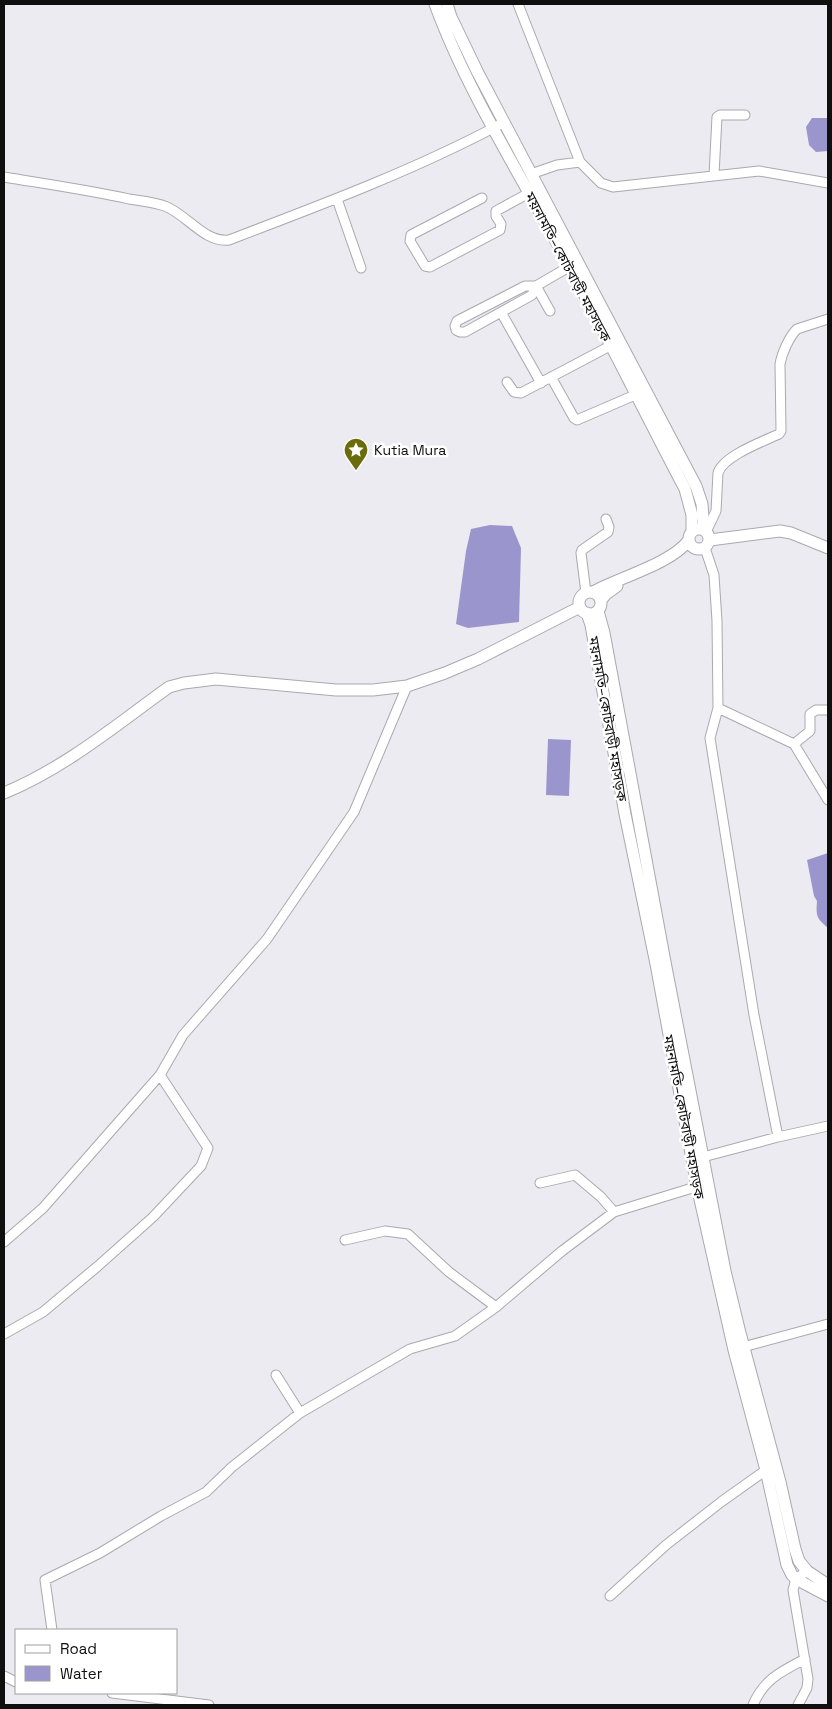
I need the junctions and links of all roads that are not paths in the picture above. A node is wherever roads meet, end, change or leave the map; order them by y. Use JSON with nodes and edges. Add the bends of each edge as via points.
{"nodes":[{"id":1,"x":435,"y":4,"type":"edge"},
{"id":2,"x":447,"y":4,"type":"edge"},
{"id":3,"x":518,"y":4,"type":"edge"},
{"id":4,"x":745,"y":115,"type":"dead end"},
{"id":5,"x":499,"y":125,"type":"junction"},
{"id":6,"x":580,"y":162,"type":"junction"},
{"id":7,"x":531,"y":174,"type":"junction"},
{"id":8,"x":714,"y":175,"type":"junction"},
{"id":9,"x":4,"y":177,"type":"edge"},
{"id":10,"x":828,"y":183,"type":"edge"},
{"id":11,"x":529,"y":193,"type":"junction"},
{"id":12,"x":482,"y":198,"type":"dead end"},
{"id":13,"x":337,"y":199,"type":"junction"},
{"id":14,"x":574,"y":264,"type":"junction"},
{"id":15,"x":361,"y":268,"type":"dead end"},
{"id":16,"x":536,"y":286,"type":"junction"},
{"id":17,"x":550,"y":311,"type":"dead end"},
{"id":18,"x":501,"y":312,"type":"junction"},
{"id":19,"x":828,"y":320,"type":"edge"},
{"id":20,"x":610,"y":346,"type":"junction"},
{"id":21,"x":551,"y":377,"type":"junction"},
{"id":22,"x":507,"y":382,"type":"dead end"},
{"id":23,"x":541,"y":383,"type":"junction"},
{"id":24,"x":635,"y":395,"type":"junction"},
{"id":25,"x":606,"y":519,"type":"dead end"},
{"id":26,"x":700,"y":538,"type":"junction"},
{"id":27,"x":828,"y":548,"type":"edge"},
{"id":28,"x":591,"y":603,"type":"junction"},
{"id":29,"x":407,"y":686,"type":"junction"},
{"id":30,"x":718,"y":708,"type":"junction"},
{"id":31,"x":828,"y":710,"type":"edge"},
{"id":32,"x":794,"y":744,"type":"junction"},
{"id":33,"x":4,"y":793,"type":"edge"},
{"id":34,"x":828,"y":800,"type":"edge"},
{"id":35,"x":660,"y":963,"type":"junction"},
{"id":36,"x":160,"y":1075,"type":"junction"},
{"id":37,"x":828,"y":1126,"type":"edge"},
{"id":38,"x":778,"y":1137,"type":"junction"},
{"id":39,"x":702,"y":1157,"type":"junction"},
{"id":40,"x":540,"y":1183,"type":"dead end"},
{"id":41,"x":702,"y":1184,"type":"junction"},
{"id":42,"x":614,"y":1212,"type":"junction"},
{"id":43,"x":345,"y":1240,"type":"dead end"},
{"id":44,"x":4,"y":1242,"type":"edge"},
{"id":45,"x":496,"y":1307,"type":"junction"},
{"id":46,"x":828,"y":1324,"type":"edge"},
{"id":47,"x":4,"y":1334,"type":"edge"},
{"id":48,"x":743,"y":1347,"type":"junction"},
{"id":49,"x":276,"y":1375,"type":"dead end"},
{"id":50,"x":300,"y":1413,"type":"junction"},
{"id":51,"x":766,"y":1470,"type":"junction"},
{"id":52,"x":807,"y":1571,"type":"junction"},
{"id":53,"x":796,"y":1579,"type":"junction"},
{"id":54,"x":828,"y":1585,"type":"edge"},
{"id":55,"x":610,"y":1596,"type":"dead end"},
{"id":56,"x":828,"y":1596,"type":"edge"},
{"id":57,"x":52,"y":1629,"type":"edge"},
{"id":58,"x":805,"y":1659,"type":"junction"},
{"id":59,"x":120,"y":1694,"type":"edge"},
{"id":60,"x":209,"y":1705,"type":"edge"},
{"id":61,"x":753,"y":1705,"type":"edge"},
{"id":62,"x":798,"y":1705,"type":"edge"}],
"edges":[{"from":1,"to":5,"type":"main road","name":"ময়নামতি–কোটবাড়ী মহাসড়ক","via":[[445,32]]},
{"from":2,"to":5,"type":"main road","name":"ময়নামতি–কোটবাড়ী মহাসড়ক"},
{"from":3,"to":6,"type":"street"},
{"from":4,"to":8,"type":"street","via":[[717,117]]},
{"from":5,"to":7,"type":"main road","name":"ময়নামতি–কোটবাড়ী মহাসড়ক"},
{"from":5,"to":11,"type":"main road","name":"ময়নামতি–কোটবাড়ী মহাসড়ক"},
{"from":5,"to":13,"type":"street","via":[[433,158]]},
{"from":6,"to":7,"type":"street","via":[[557,165]]},
{"from":6,"to":8,"type":"street","via":[[601,183],[614,187]]},
{"from":7,"to":14,"type":"main road","name":"ময়নামতি–কোটবাড়ী মহাসড়ক"},
{"from":8,"to":10,"type":"street","via":[[759,171]]},
{"from":9,"to":13,"type":"street","via":[[166,207],[220,241]]},
{"from":11,"to":12,"type":"street","via":[[496,211],[500,230],[427,268],[410,241],[411,235]]},
{"from":11,"to":14,"type":"main road","name":"ময়নামতি–কোটবাড়ী মহাসড়ক"},
{"from":13,"to":15,"type":"street"},
{"from":14,"to":16,"type":"street"},
{"from":14,"to":20,"type":"main road","name":"ময়নামতি–কোটবাড়ী মহাসড়ক"},
{"from":14,"to":26,"type":"main road","name":"ময়নামতি–কোটবাড়ী মহাসড়ক","via":[[696,486],[702,504]]},
{"from":16,"to":17,"type":"street"},
{"from":16,"to":18,"type":"street","via":[[532,295]]},
{"from":16,"to":18,"type":"street","via":[[525,286],[457,321],[456,330],[464,332]]},
{"from":18,"to":23,"type":"street"},
{"from":19,"to":26,"type":"street","via":[[793,333],[780,364],[781,431],[720,467],[716,511]]},
{"from":20,"to":21,"type":"street"},
{"from":20,"to":24,"type":"main road","name":"ময়নামতি–কোটবাড়ী মহাসড়ক"},
{"from":21,"to":23,"type":"street"},
{"from":21,"to":24,"type":"street","via":[[577,420]]},
{"from":22,"to":23,"type":"street","via":[[517,394]]},
{"from":24,"to":26,"type":"main road","name":"ময়নামতি–কোটবাড়ী মহাসড়ক","via":[[685,489]]},
{"from":25,"to":28,"type":"street","via":[[608,532],[582,550]]},
{"from":26,"to":27,"type":"main road","via":[[780,531]]},
{"from":26,"to":28,"type":"main road"},
{"from":26,"to":30,"type":"street","via":[[714,575]]},
{"from":28,"to":29,"type":"main road","via":[[470,662]]},
{"from":28,"to":35,"type":"main road","name":"ময়নামতি–কোটবাড়ী মহাসড়ক","via":[[591,625],[625,814]]},
{"from":29,"to":33,"type":"main road","via":[[336,690],[216,679],[184,683],[169,687],[65,762]]},
{"from":29,"to":36,"type":"street","via":[[354,812],[267,938],[183,1036]]},
{"from":30,"to":32,"type":"street"},
{"from":30,"to":38,"type":"street","via":[[710,738],[754,1015]]},
{"from":31,"to":32,"type":"street","via":[[816,710],[810,714],[810,731]]},
{"from":32,"to":34,"type":"street"},
{"from":35,"to":39,"type":"main road","name":"ময়নামতি–কোটবাড়ী মহাসড়ক"},
{"from":35,"to":41,"type":"main road","name":"ময়নামতি–কোটবাড়ী মহাসড়ক"},
{"from":36,"to":44,"type":"street","via":[[43,1208]]},
{"from":36,"to":47,"type":"street","via":[[208,1148],[201,1166],[153,1217],[98,1266],[43,1312]]},
{"from":37,"to":38,"type":"street"},
{"from":38,"to":39,"type":"street"},
{"from":39,"to":41,"type":"main road","name":"ময়নামতি–কোটবাড়ী মহাসড়ক"},
{"from":40,"to":42,"type":"street","via":[[575,1176]]},
{"from":41,"to":42,"type":"street"},
{"from":41,"to":48,"type":"main road","name":"ময়নামতি–কোটবাড়ী মহাসড়ক"},
{"from":41,"to":51,"type":"main road","name":"ময়নামতি–কোটবাড়ী মহাসড়ক","via":[[734,1350]]},
{"from":42,"to":45,"type":"street"},
{"from":43,"to":45,"type":"street","via":[[384,1231],[408,1234],[449,1272]]},
{"from":45,"to":50,"type":"street","via":[[455,1336],[410,1348]]},
{"from":46,"to":48,"type":"street"},
{"from":48,"to":52,"type":"main road","name":"ময়নামতি–কোটবাড়ী মহাসড়ক","via":[[795,1549]]},
{"from":49,"to":50,"type":"street"},
{"from":50,"to":57,"type":"street","via":[[232,1466],[206,1492],[100,1553],[45,1580]]},
{"from":51,"to":53,"type":"main road","name":"ময়নামতি–কোটবাড়ী মহাসড়ক","via":[[787,1564]]},
{"from":51,"to":55,"type":"street","via":[[666,1546]]},
{"from":52,"to":53,"type":"street"},
{"from":52,"to":54,"type":"main road","name":"ময়নামতি–কোটবাড়ী মহাসড়ক"},
{"from":53,"to":56,"type":"main road"},
{"from":53,"to":58,"type":"street","via":[[793,1590]]},
{"from":58,"to":61,"type":"street","via":[[774,1675]]},
{"from":58,"to":62,"type":"street","via":[[807,1688]]},
{"from":59,"to":60,"type":"street"}]}
